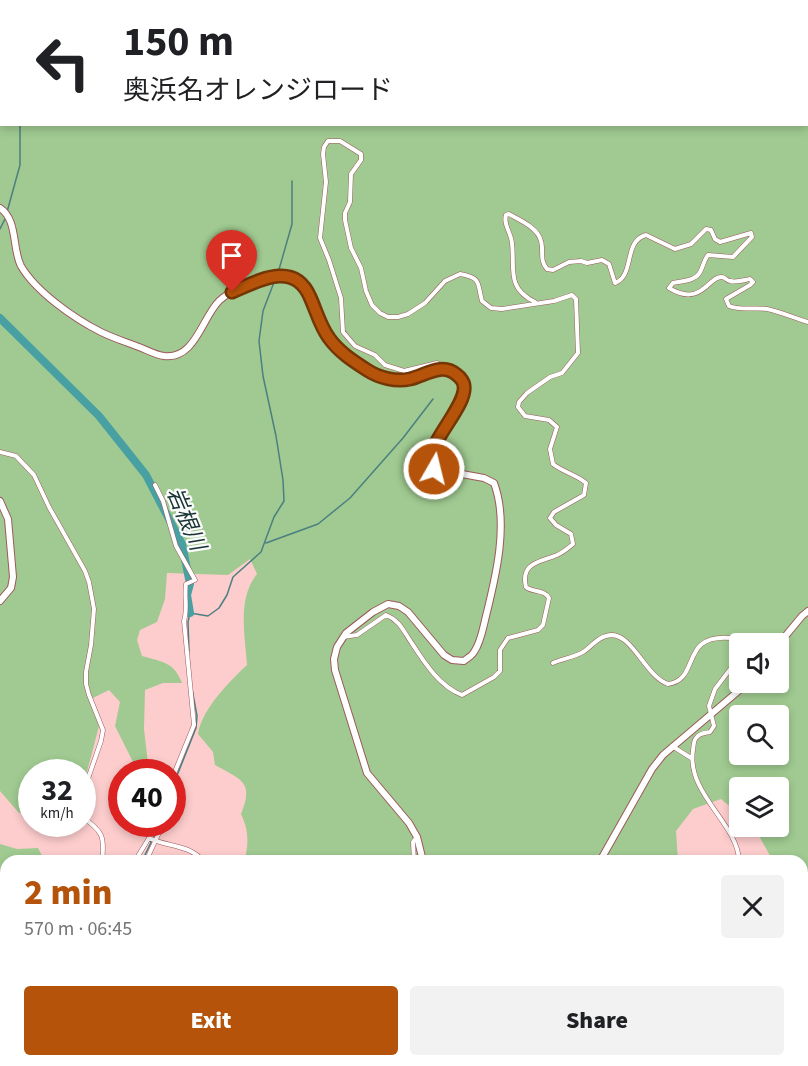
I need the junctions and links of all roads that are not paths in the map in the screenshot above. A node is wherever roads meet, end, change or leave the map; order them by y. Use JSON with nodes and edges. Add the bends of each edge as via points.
{"nodes":[{"id":1,"x":0,"y":208,"type":"edge"},
{"id":2,"x":536,"y":303,"type":"junction"},
{"id":3,"x":808,"y":322,"type":"edge"},
{"id":4,"x":442,"y":368,"type":"junction"},
{"id":5,"x":0,"y":452,"type":"edge"},
{"id":6,"x":155,"y":485,"type":"dead end"},
{"id":7,"x":0,"y":501,"type":"edge"},
{"id":8,"x":0,"y":601,"type":"edge"},
{"id":9,"x":808,"y":611,"type":"edge"},
{"id":10,"x":788,"y":633,"type":"edge"},
{"id":11,"x":342,"y":637,"type":"junction"},
{"id":12,"x":553,"y":663,"type":"dead end"},
{"id":13,"x":736,"y":693,"type":"edge"},
{"id":14,"x":711,"y":714,"type":"junction"},
{"id":15,"x":672,"y":746,"type":"junction"},
{"id":16,"x":691,"y":758,"type":"junction"},
{"id":17,"x":95,"y":759,"type":"edge"},
{"id":18,"x":179,"y":759,"type":"edge"},
{"id":19,"x":96,"y":826,"type":"edge"},
{"id":20,"x":157,"y":837,"type":"edge"},
{"id":21,"x":417,"y":837,"type":"junction"},
{"id":22,"x":155,"y":841,"type":"junction"},
{"id":23,"x":103,"y":855,"type":"edge"},
{"id":24,"x":139,"y":855,"type":"edge"},
{"id":25,"x":149,"y":855,"type":"edge"},
{"id":26,"x":198,"y":855,"type":"edge"},
{"id":27,"x":414,"y":855,"type":"edge"},
{"id":28,"x":422,"y":855,"type":"edge"},
{"id":29,"x":603,"y":855,"type":"edge"},
{"id":30,"x":738,"y":855,"type":"edge"}],
"edges":[{"from":1,"to":4,"type":"street","via":[[9,218],[20,265],[35,284],[68,312],[101,332],[165,357],[182,352],[194,340],[218,302],[274,275],[294,278],[309,294],[336,348],[373,374],[409,379]]},
{"from":2,"to":3,"type":"street","via":[[518,289],[514,280],[513,242],[504,220],[509,214],[538,234],[547,269],[568,262],[602,260],[609,264],[615,283],[623,277],[634,242],[640,236],[646,235],[675,249],[692,244],[706,230],[711,230],[720,242],[752,233],[733,257],[708,255],[701,273],[669,288],[681,294],[695,294],[717,278],[732,282],[750,279],[753,282],[730,295],[726,304],[741,309],[764,309]]},
{"from":2,"to":4,"type":"street","via":[[491,308],[482,302],[475,278],[460,274],[445,280],[425,303],[408,314],[388,317],[380,313],[366,291],[345,220],[351,174],[361,154],[340,141],[328,141],[323,154],[325,199],[320,238],[341,298],[343,332],[355,346],[375,355],[385,365],[404,371],[437,363]]},
{"from":2,"to":11,"type":"street","via":[[572,295],[576,299],[579,348],[562,374],[550,377],[527,393],[518,407],[525,416],[549,420],[557,427],[550,449],[553,464],[586,483],[584,495],[550,518],[571,534],[573,544],[558,555],[534,562],[525,577],[530,591],[543,592],[549,598],[543,625],[508,638],[500,650],[500,671],[462,695],[453,692],[429,669],[396,619],[386,615],[357,634]]},
{"from":4,"to":11,"type":"street","via":[[452,370],[464,386],[431,457],[434,469],[484,478],[494,483],[498,495],[499,554],[478,645],[464,661],[452,660],[408,612],[388,604]]},
{"from":5,"to":17,"type":"street","via":[[16,456],[34,475],[89,582],[94,609],[86,684],[103,736]]},
{"from":6,"to":18,"type":"street","via":[[176,546],[195,580],[186,584],[184,621],[194,725]]},
{"from":7,"to":8,"type":"street","via":[[8,519],[13,577],[11,588]]},
{"from":9,"to":10,"type":"street"},
{"from":11,"to":21,"type":"street","via":[[335,653],[335,670],[363,762]]},
{"from":12,"to":14,"type":"street","via":[[579,654],[603,636],[614,635],[624,639],[661,682],[673,684],[685,673],[702,642],[709,638],[731,638],[739,648],[738,659],[715,689],[709,706]]},
{"from":13,"to":14,"type":"street"},
{"from":14,"to":15,"type":"street"},
{"from":14,"to":16,"type":"street","via":[[712,729],[696,738]]},
{"from":15,"to":16,"type":"street"},
{"from":15,"to":29,"type":"street","via":[[652,769]]},
{"from":16,"to":30,"type":"street","via":[[707,801],[733,839]]},
{"from":19,"to":23,"type":"street","via":[[104,845]]},
{"from":20,"to":22,"type":"street"},
{"from":21,"to":27,"type":"street","via":[[413,842]]},
{"from":21,"to":28,"type":"street"},
{"from":22,"to":24,"type":"street","via":[[149,838]]},
{"from":22,"to":25,"type":"street"},
{"from":22,"to":26,"type":"street"}]}
